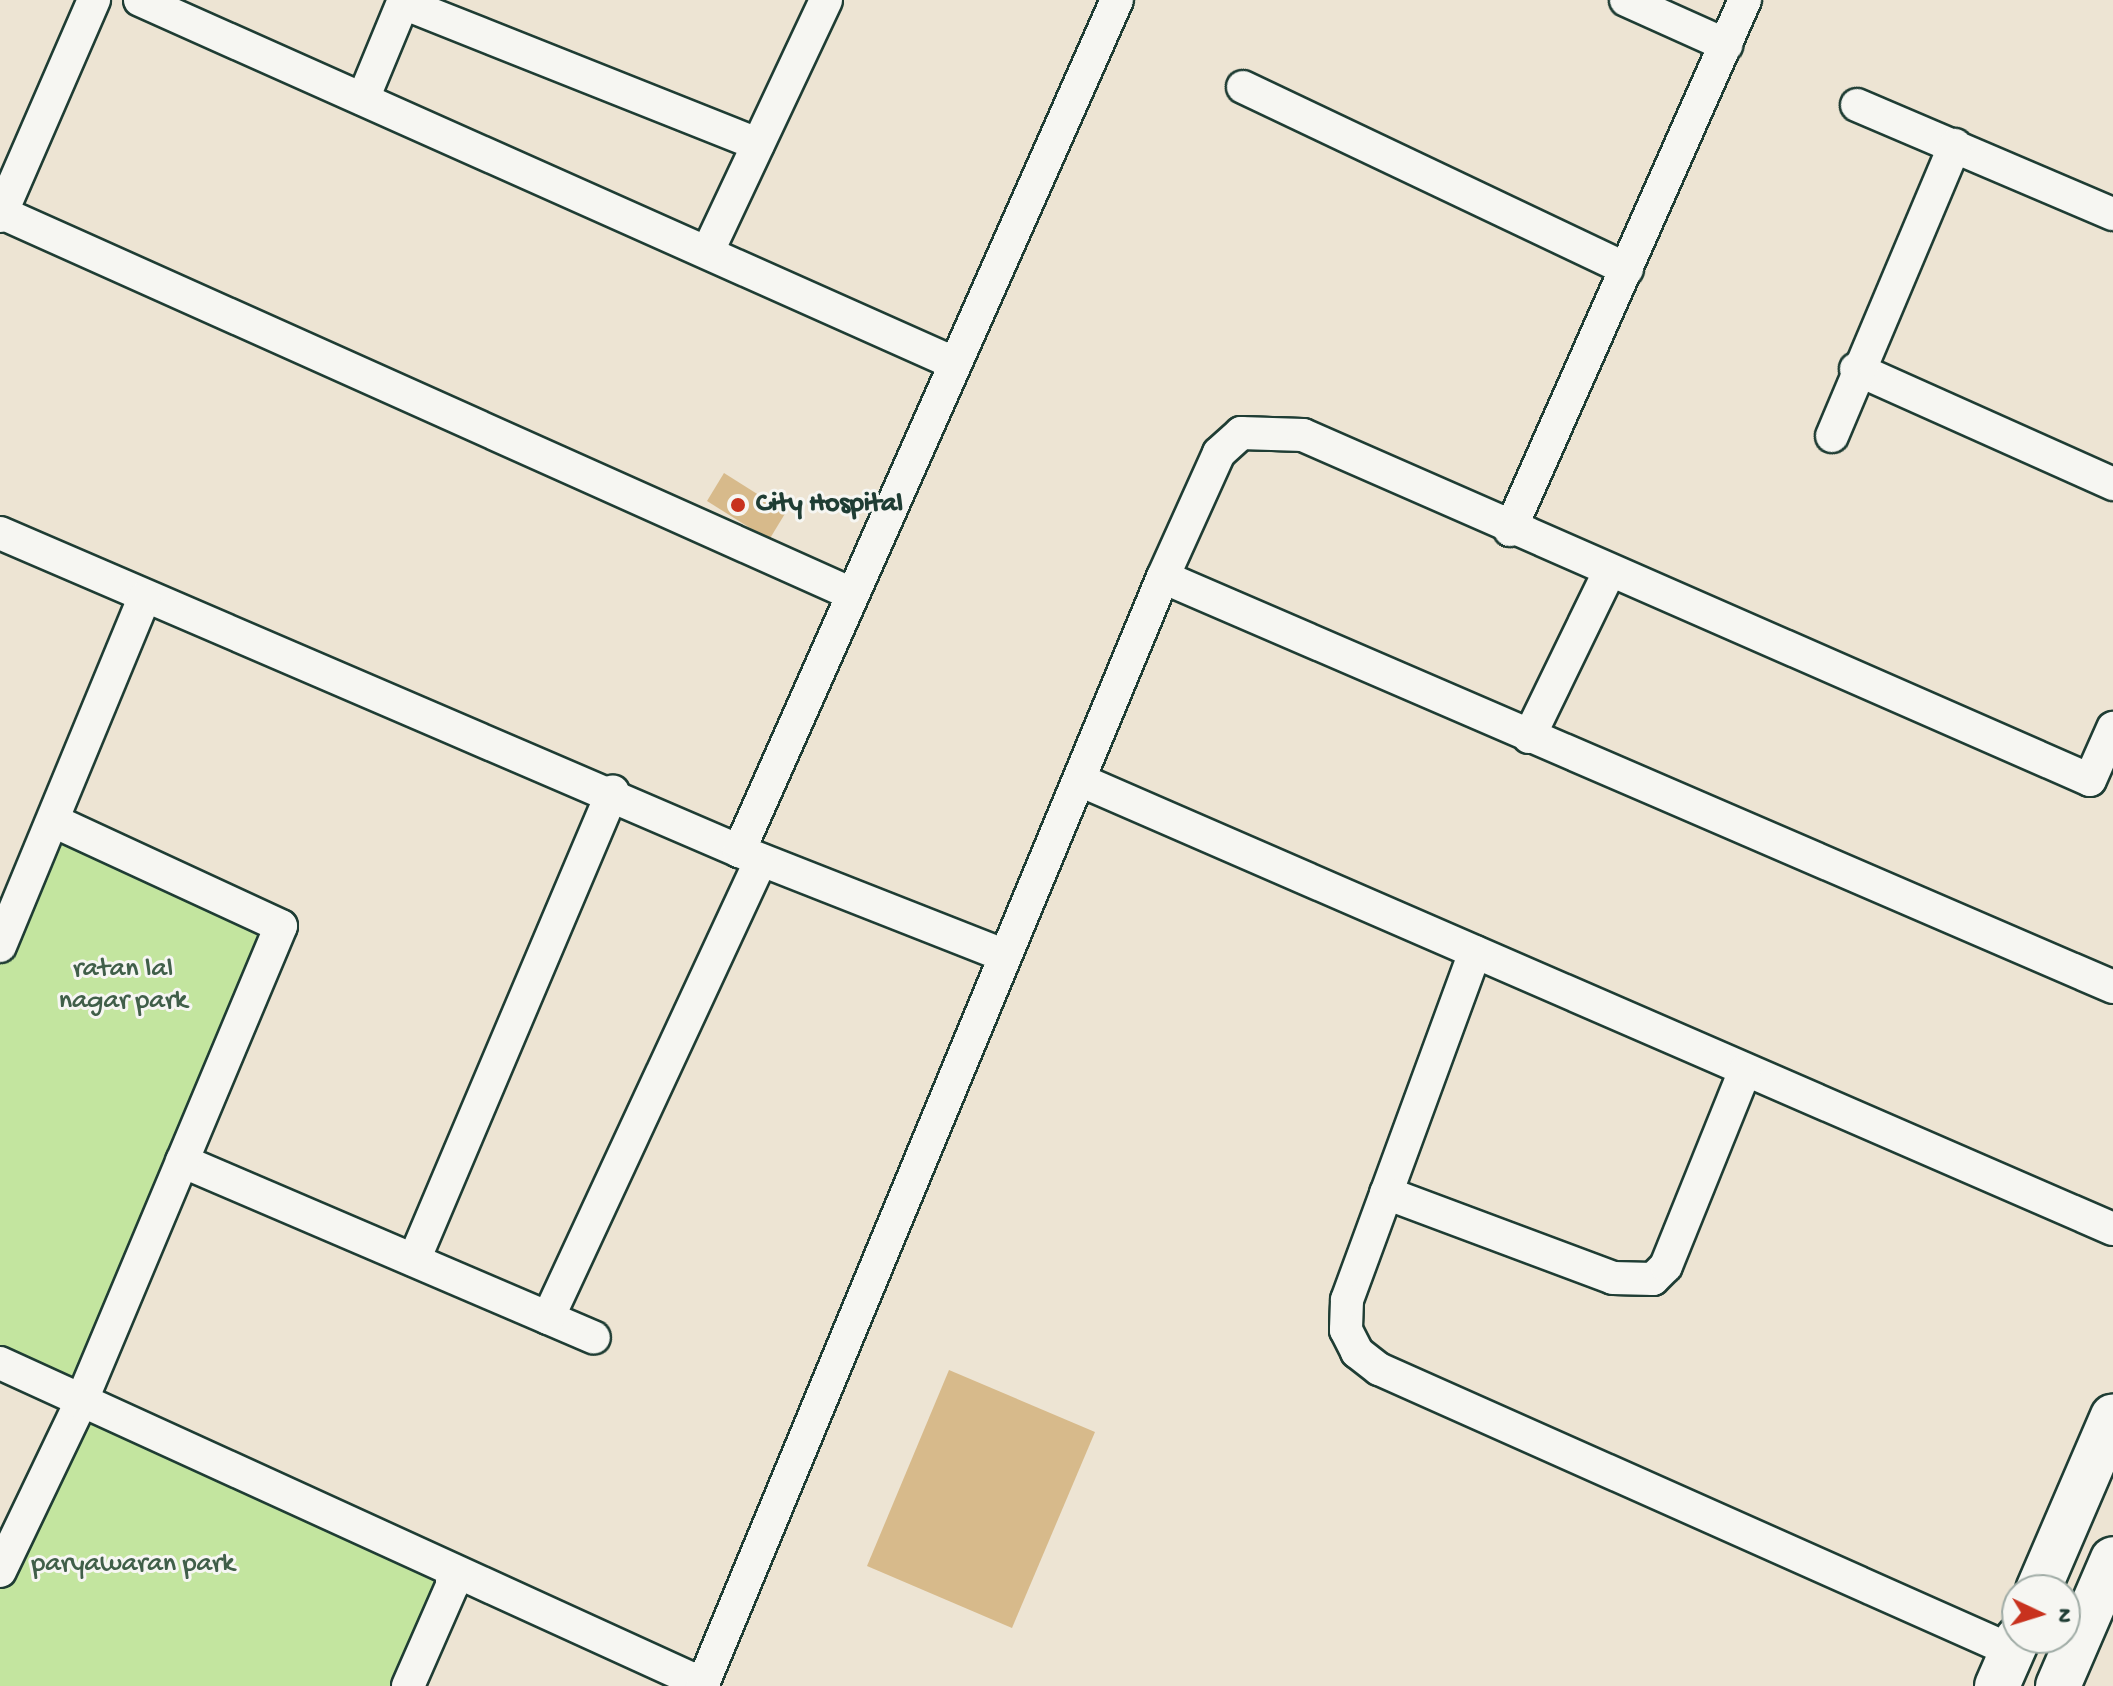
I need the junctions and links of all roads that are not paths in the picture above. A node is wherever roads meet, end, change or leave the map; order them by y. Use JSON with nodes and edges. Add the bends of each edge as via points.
{"nodes":[{"id":1,"x":94,"y":0,"type":"edge"},
{"id":2,"x":140,"y":0,"type":"edge"},
{"id":3,"x":826,"y":0,"type":"edge"},
{"id":4,"x":1117,"y":0,"type":"edge"},
{"id":5,"x":1626,"y":0,"type":"edge"},
{"id":6,"x":1745,"y":0,"type":"edge"},
{"id":7,"x":403,"y":2,"type":"edge"},
{"id":8,"x":1726,"y":45,"type":"junction"},
{"id":9,"x":1243,"y":87,"type":"dead end"},
{"id":10,"x":363,"y":99,"type":"junction"},
{"id":11,"x":1857,"y":105,"type":"dead end"},
{"id":12,"x":758,"y":144,"type":"junction"},
{"id":13,"x":1955,"y":145,"type":"junction"},
{"id":14,"x":1,"y":214,"type":"edge"},
{"id":15,"x":2113,"y":214,"type":"edge"},
{"id":16,"x":708,"y":251,"type":"junction"},
{"id":17,"x":1627,"y":269,"type":"junction"},
{"id":18,"x":954,"y":363,"type":"junction"},
{"id":19,"x":1856,"y":369,"type":"junction"},
{"id":20,"x":1832,"y":436,"type":"dead end"},
{"id":21,"x":2113,"y":484,"type":"edge"},
{"id":22,"x":1510,"y":530,"type":"junction"},
{"id":23,"x":0,"y":533,"type":"edge"},
{"id":24,"x":1609,"y":572,"type":"junction"},
{"id":25,"x":1163,"y":577,"type":"junction"},
{"id":26,"x":852,"y":594,"type":"junction"},
{"id":27,"x":144,"y":598,"type":"junction"},
{"id":28,"x":2113,"y":728,"type":"edge"},
{"id":29,"x":1529,"y":737,"type":"junction"},
{"id":30,"x":1082,"y":781,"type":"junction"},
{"id":31,"x":2102,"y":786,"type":"edge"},
{"id":32,"x":613,"y":791,"type":"junction"},
{"id":33,"x":54,"y":821,"type":"junction"},
{"id":34,"x":750,"y":855,"type":"junction"},
{"id":35,"x":0,"y":946,"type":"edge"},
{"id":36,"x":1475,"y":952,"type":"junction"},
{"id":37,"x":1001,"y":954,"type":"junction"},
{"id":38,"x":2113,"y":987,"type":"edge"},
{"id":39,"x":1745,"y":1070,"type":"junction"},
{"id":40,"x":182,"y":1161,"type":"junction"},
{"id":41,"x":1386,"y":1193,"type":"junction"},
{"id":42,"x":2113,"y":1229,"type":"edge"},
{"id":43,"x":414,"y":1260,"type":"junction"},
{"id":44,"x":548,"y":1318,"type":"junction"},
{"id":45,"x":594,"y":1338,"type":"dead end"},
{"id":46,"x":0,"y":1363,"type":"edge"},
{"id":47,"x":81,"y":1402,"type":"junction"},
{"id":48,"x":2113,"y":1416,"type":"edge"},
{"id":49,"x":2113,"y":1559,"type":"edge"},
{"id":50,"x":452,"y":1570,"type":"junction"},
{"id":51,"x":0,"y":1571,"type":"edge"},
{"id":52,"x":2045,"y":1574,"type":"edge"},
{"id":53,"x":2009,"y":1658,"type":"edge"},
{"id":54,"x":702,"y":1685,"type":"edge"},
{"id":55,"x":408,"y":1686,"type":"edge"},
{"id":56,"x":2058,"y":1686,"type":"edge"}],
"edges":[{"from":1,"to":14,"type":"street"},
{"from":2,"to":10,"type":"street"},
{"from":3,"to":12,"type":"street"},
{"from":4,"to":18,"type":"street"},
{"from":5,"to":8,"type":"street"},
{"from":6,"to":8,"type":"street"},
{"from":7,"to":10,"type":"street"},
{"from":7,"to":12,"type":"street"},
{"from":8,"to":17,"type":"street"},
{"from":9,"to":17,"type":"street"},
{"from":10,"to":16,"type":"street"},
{"from":11,"to":13,"type":"street"},
{"from":12,"to":16,"type":"street"},
{"from":13,"to":15,"type":"street"},
{"from":13,"to":19,"type":"street"},
{"from":14,"to":26,"type":"street"},
{"from":16,"to":18,"type":"street"},
{"from":17,"to":22,"type":"street"},
{"from":18,"to":26,"type":"street"},
{"from":19,"to":20,"type":"street"},
{"from":19,"to":21,"type":"street"},
{"from":22,"to":24,"type":"street"},
{"from":22,"to":25,"type":"street","via":[[1303,435],[1241,433],[1219,453]]},
{"from":23,"to":27,"type":"street"},
{"from":24,"to":29,"type":"street"},
{"from":24,"to":31,"type":"street"},
{"from":25,"to":29,"type":"street"},
{"from":25,"to":30,"type":"street"},
{"from":26,"to":34,"type":"street"},
{"from":27,"to":32,"type":"street"},
{"from":27,"to":33,"type":"street"},
{"from":28,"to":31,"type":"street"},
{"from":29,"to":38,"type":"street"},
{"from":30,"to":36,"type":"street"},
{"from":30,"to":37,"type":"street"},
{"from":32,"to":34,"type":"street"},
{"from":32,"to":43,"type":"street"},
{"from":33,"to":35,"type":"street"},
{"from":33,"to":40,"type":"street","via":[[281,926]]},
{"from":34,"to":37,"type":"street"},
{"from":34,"to":44,"type":"street"},
{"from":36,"to":39,"type":"street"},
{"from":36,"to":41,"type":"street"},
{"from":37,"to":54,"type":"street"},
{"from":39,"to":41,"type":"street","via":[[1666,1266],[1653,1279],[1613,1278]]},
{"from":39,"to":42,"type":"street"},
{"from":40,"to":43,"type":"street"},
{"from":40,"to":47,"type":"street"},
{"from":41,"to":53,"type":"street","via":[[1347,1300],[1346,1330],[1357,1352],[1379,1369]]},
{"from":43,"to":44,"type":"street"},
{"from":44,"to":45,"type":"street"},
{"from":46,"to":47,"type":"street"},
{"from":47,"to":50,"type":"street"},
{"from":47,"to":51,"type":"street"},
{"from":48,"to":52,"type":"street"},
{"from":49,"to":56,"type":"street"},
{"from":50,"to":54,"type":"street"},
{"from":50,"to":55,"type":"street","via":[[452,1586]]}]}
